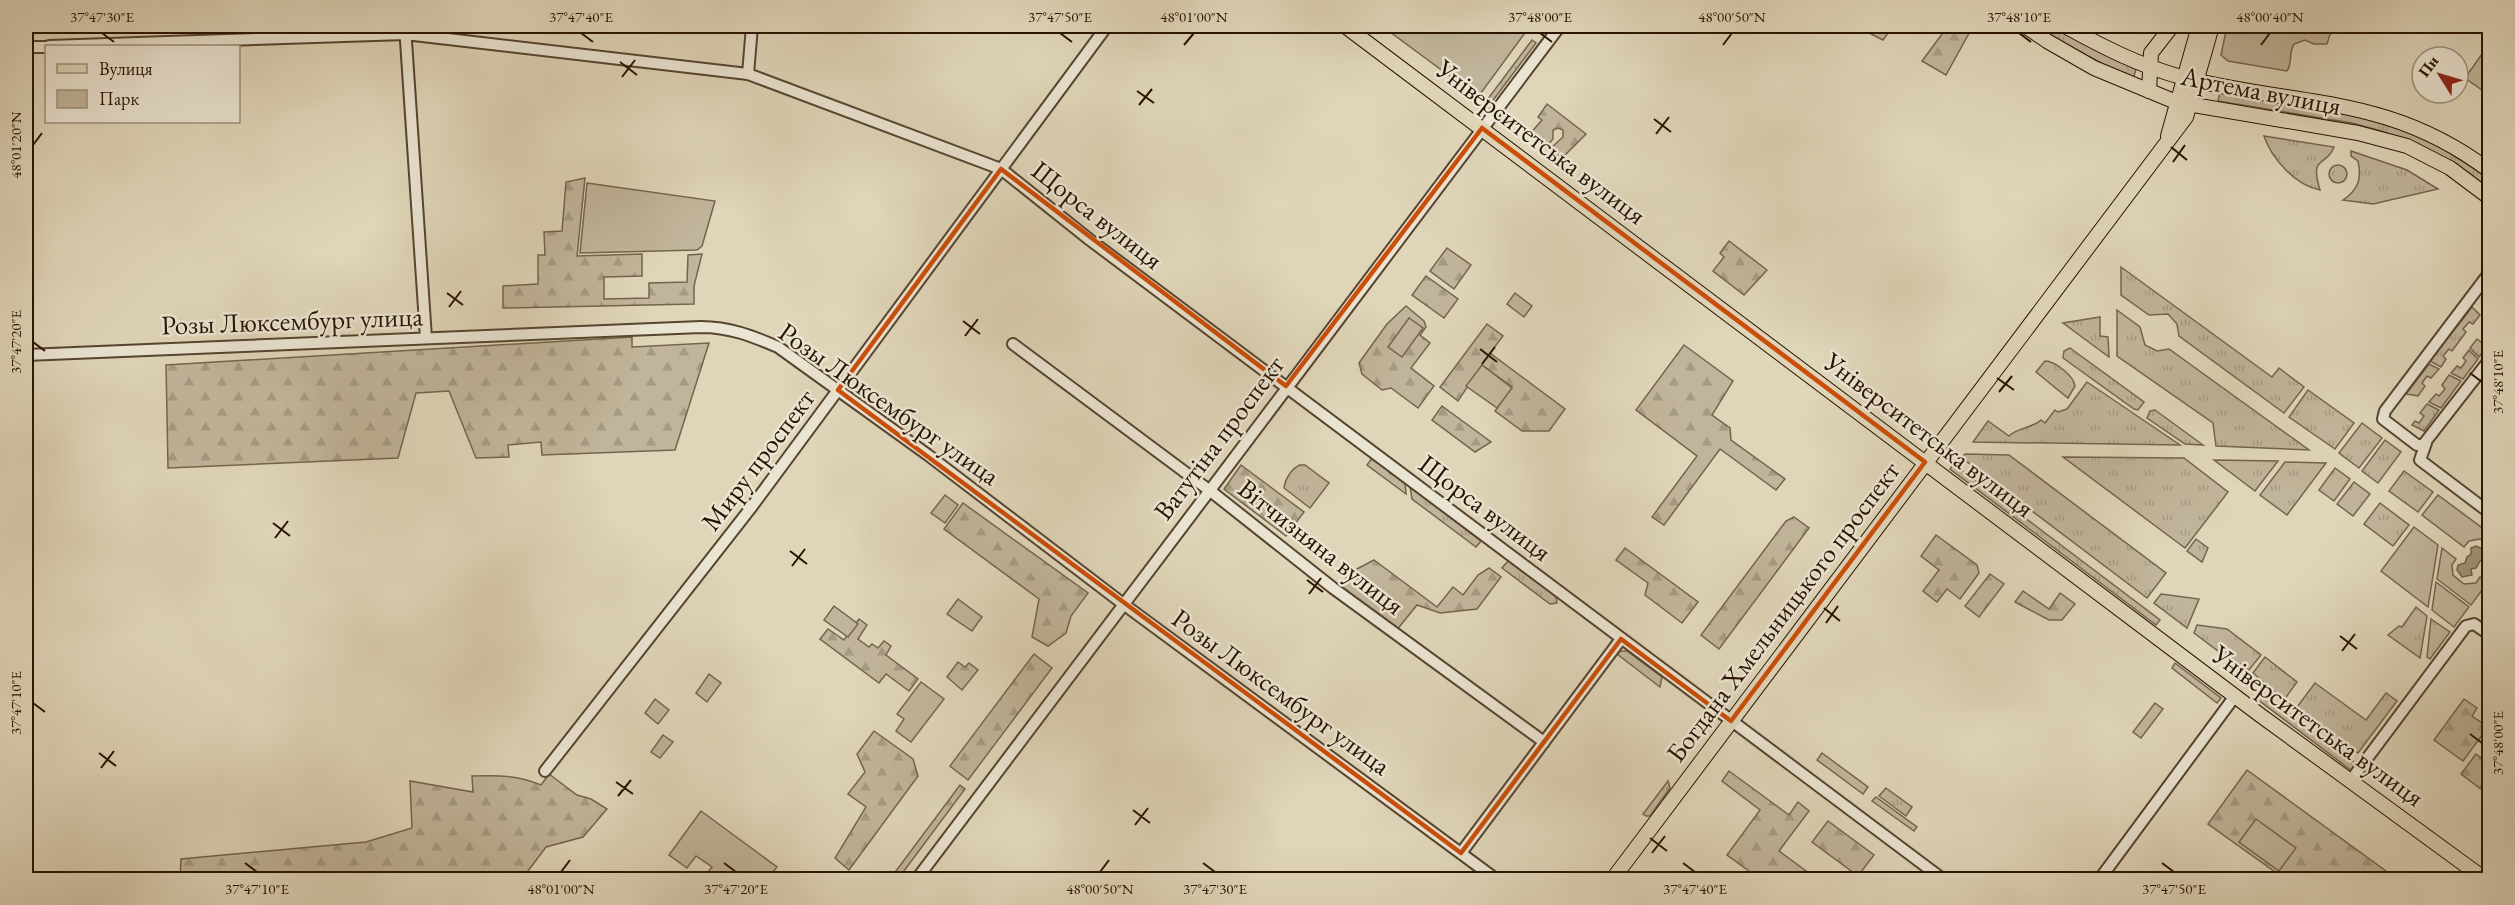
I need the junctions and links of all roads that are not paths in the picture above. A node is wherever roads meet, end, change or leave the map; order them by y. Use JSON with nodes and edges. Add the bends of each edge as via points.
{"nodes":[{"id":1,"x":752,"y":26,"type":"edge"},
{"id":2,"x":1107,"y":26,"type":"edge"},
{"id":3,"x":1346,"y":26,"type":"edge"},
{"id":4,"x":1560,"y":26,"type":"edge"},
{"id":5,"x":2025,"y":26,"type":"edge"},
{"id":6,"x":2065,"y":26,"type":"edge"},
{"id":7,"x":2172,"y":26,"type":"edge"},
{"id":8,"x":2199,"y":26,"type":"edge"},
{"id":9,"x":2212,"y":26,"type":"edge"},
{"id":10,"x":405,"y":30,"type":"edge"},
{"id":11,"x":70,"y":45,"type":"edge"},
{"id":12,"x":45,"y":46,"type":"edge"},
{"id":13,"x":26,"y":47,"type":"edge"},
{"id":14,"x":2148,"y":66,"type":"junction"},
{"id":15,"x":748,"y":74,"type":"junction"},
{"id":16,"x":2183,"y":77,"type":"junction"},
{"id":17,"x":2197,"y":80,"type":"junction"},
{"id":18,"x":2149,"y":91,"type":"junction"},
{"id":19,"x":2176,"y":102,"type":"junction"},
{"id":20,"x":2190,"y":105,"type":"junction"},
{"id":21,"x":1482,"y":128,"type":"junction"},
{"id":22,"x":2166,"y":144,"type":"junction"},
{"id":23,"x":1001,"y":169,"type":"junction"},
{"id":24,"x":2490,"y":171,"type":"edge"},
{"id":25,"x":2490,"y":198,"type":"edge"},
{"id":26,"x":2490,"y":272,"type":"edge"},
{"id":27,"x":426,"y":338,"type":"junction"},
{"id":28,"x":1013,"y":344,"type":"dead end"},
{"id":29,"x":26,"y":355,"type":"edge"},
{"id":30,"x":2490,"y":359,"type":"edge"},
{"id":31,"x":1286,"y":386,"type":"junction"},
{"id":32,"x":838,"y":390,"type":"junction"},
{"id":33,"x":2426,"y":443,"type":"junction"},
{"id":34,"x":1925,"y":462,"type":"junction"},
{"id":35,"x":1208,"y":489,"type":"junction"},
{"id":36,"x":2490,"y":513,"type":"edge"},
{"id":37,"x":1122,"y":603,"type":"junction"},
{"id":38,"x":2490,"y":635,"type":"edge"},
{"id":39,"x":1621,"y":639,"type":"junction"},
{"id":40,"x":2235,"y":696,"type":"junction"},
{"id":41,"x":1731,"y":721,"type":"junction"},
{"id":42,"x":1544,"y":742,"type":"junction"},
{"id":43,"x":545,"y":771,"type":"dead end"},
{"id":44,"x":2351,"y":780,"type":"junction"},
{"id":45,"x":1461,"y":853,"type":"junction"},
{"id":46,"x":916,"y":879,"type":"edge"},
{"id":47,"x":1497,"y":879,"type":"edge"},
{"id":48,"x":1612,"y":879,"type":"edge"},
{"id":49,"x":1944,"y":879,"type":"edge"},
{"id":50,"x":2099,"y":879,"type":"edge"},
{"id":51,"x":2486,"y":879,"type":"edge"}],
"edges":[{"from":1,"to":15,"type":"street"},
{"from":2,"to":23,"type":"street","name":"Миру проспект"},
{"from":3,"to":21,"type":"main road","name":"Університетська вулиця"},
{"from":4,"to":21,"type":"street","name":"Ватутіна проспект"},
{"from":5,"to":18,"type":"main road","name":"Артема вулиця","via":[[2094,68]]},
{"from":6,"to":14,"type":"main road","name":"Артема вулиця"},
{"from":7,"to":14,"type":"main road","via":[[2151,53]]},
{"from":8,"to":16,"type":"main road","name":"Богдана Хмельницького проспект"},
{"from":9,"to":17,"type":"main road","name":"Богдана Хмельницького проспект"},
{"from":10,"to":11,"type":"street","name":"Щорса вулиця"},
{"from":10,"to":15,"type":"street","name":"Щорса вулиця"},
{"from":10,"to":27,"type":"street"},
{"from":12,"to":13,"type":"street","name":"Щорса вулиця"},
{"from":14,"to":16,"type":"main road","name":"Артема вулиця"},
{"from":14,"to":18,"type":"main road"},
{"from":15,"to":23,"type":"street","name":"Щорса вулиця"},
{"from":16,"to":17,"type":"main road","name":"Артема вулиця"},
{"from":16,"to":19,"type":"main road","name":"Богдана Хмельницького проспект"},
{"from":17,"to":20,"type":"main road","name":"Богдана Хмельницького проспект"},
{"from":17,"to":24,"type":"main road","name":"Артема вулиця","via":[[2369,111],[2436,135]]},
{"from":18,"to":19,"type":"main road","name":"Артема вулиця"},
{"from":19,"to":20,"type":"main road","name":"Артема вулиця"},
{"from":19,"to":22,"type":"main road","name":"Богдана Хмельницького проспект"},
{"from":20,"to":22,"type":"main road","name":"Богдана Хмельницького проспект"},
{"from":20,"to":25,"type":"main road","name":"Артема вулиця","via":[[2358,133],[2407,146],[2450,168]]},
{"from":21,"to":31,"type":"street","name":"Ватутіна проспект"},
{"from":21,"to":34,"type":"main road","name":"Університетська вулиця"},
{"from":22,"to":34,"type":"main road","name":"Богдана Хмельницького проспект"},
{"from":23,"to":31,"type":"street","name":"Щорса вулиця"},
{"from":23,"to":32,"type":"street","name":"Миру проспект"},
{"from":26,"to":33,"type":"street","via":[[2383,414],[2384,420],[2417,445]]},
{"from":27,"to":29,"type":"street","name":"Розы Люксембург улица"},
{"from":27,"to":32,"type":"street","name":"Розы Люксембург улица","via":[[723,327],[778,348]]},
{"from":28,"to":35,"type":"street","name":"Вітчизняна вулиця"},
{"from":30,"to":33,"type":"street"},
{"from":31,"to":35,"type":"street","name":"Ватутіна проспект"},
{"from":31,"to":39,"type":"street","name":"Щорса вулиця"},
{"from":32,"to":37,"type":"street","name":"Розы Люксембург улица"},
{"from":32,"to":43,"type":"street","name":"Миру проспект","via":[[687,592]]},
{"from":33,"to":36,"type":"street","via":[[2420,460]]},
{"from":34,"to":40,"type":"main road","name":"Університетська вулиця"},
{"from":34,"to":41,"type":"main road","name":"Богдана Хмельницького проспект"},
{"from":35,"to":37,"type":"street","name":"Ватутіна проспект"},
{"from":35,"to":42,"type":"street","name":"Вітчизняна вулиця","via":[[1333,588]]},
{"from":37,"to":45,"type":"street","name":"Розы Люксембург улица"},
{"from":37,"to":46,"type":"street","name":"Ватутіна проспект"},
{"from":38,"to":44,"type":"street","via":[[2474,624],[2466,626]]},
{"from":39,"to":41,"type":"street","name":"Щорса вулиця"},
{"from":39,"to":42,"type":"street"},
{"from":40,"to":44,"type":"main road","name":"Університетська вулиця"},
{"from":40,"to":50,"type":"street"},
{"from":41,"to":48,"type":"main road","name":"Богдана Хмельницького проспект"},
{"from":41,"to":49,"type":"street","name":"Щорса вулиця"},
{"from":42,"to":45,"type":"street"},
{"from":44,"to":51,"type":"main road","name":"Університетська вулиця"},
{"from":45,"to":47,"type":"street","name":"Розы Люксембург улица"}]}
